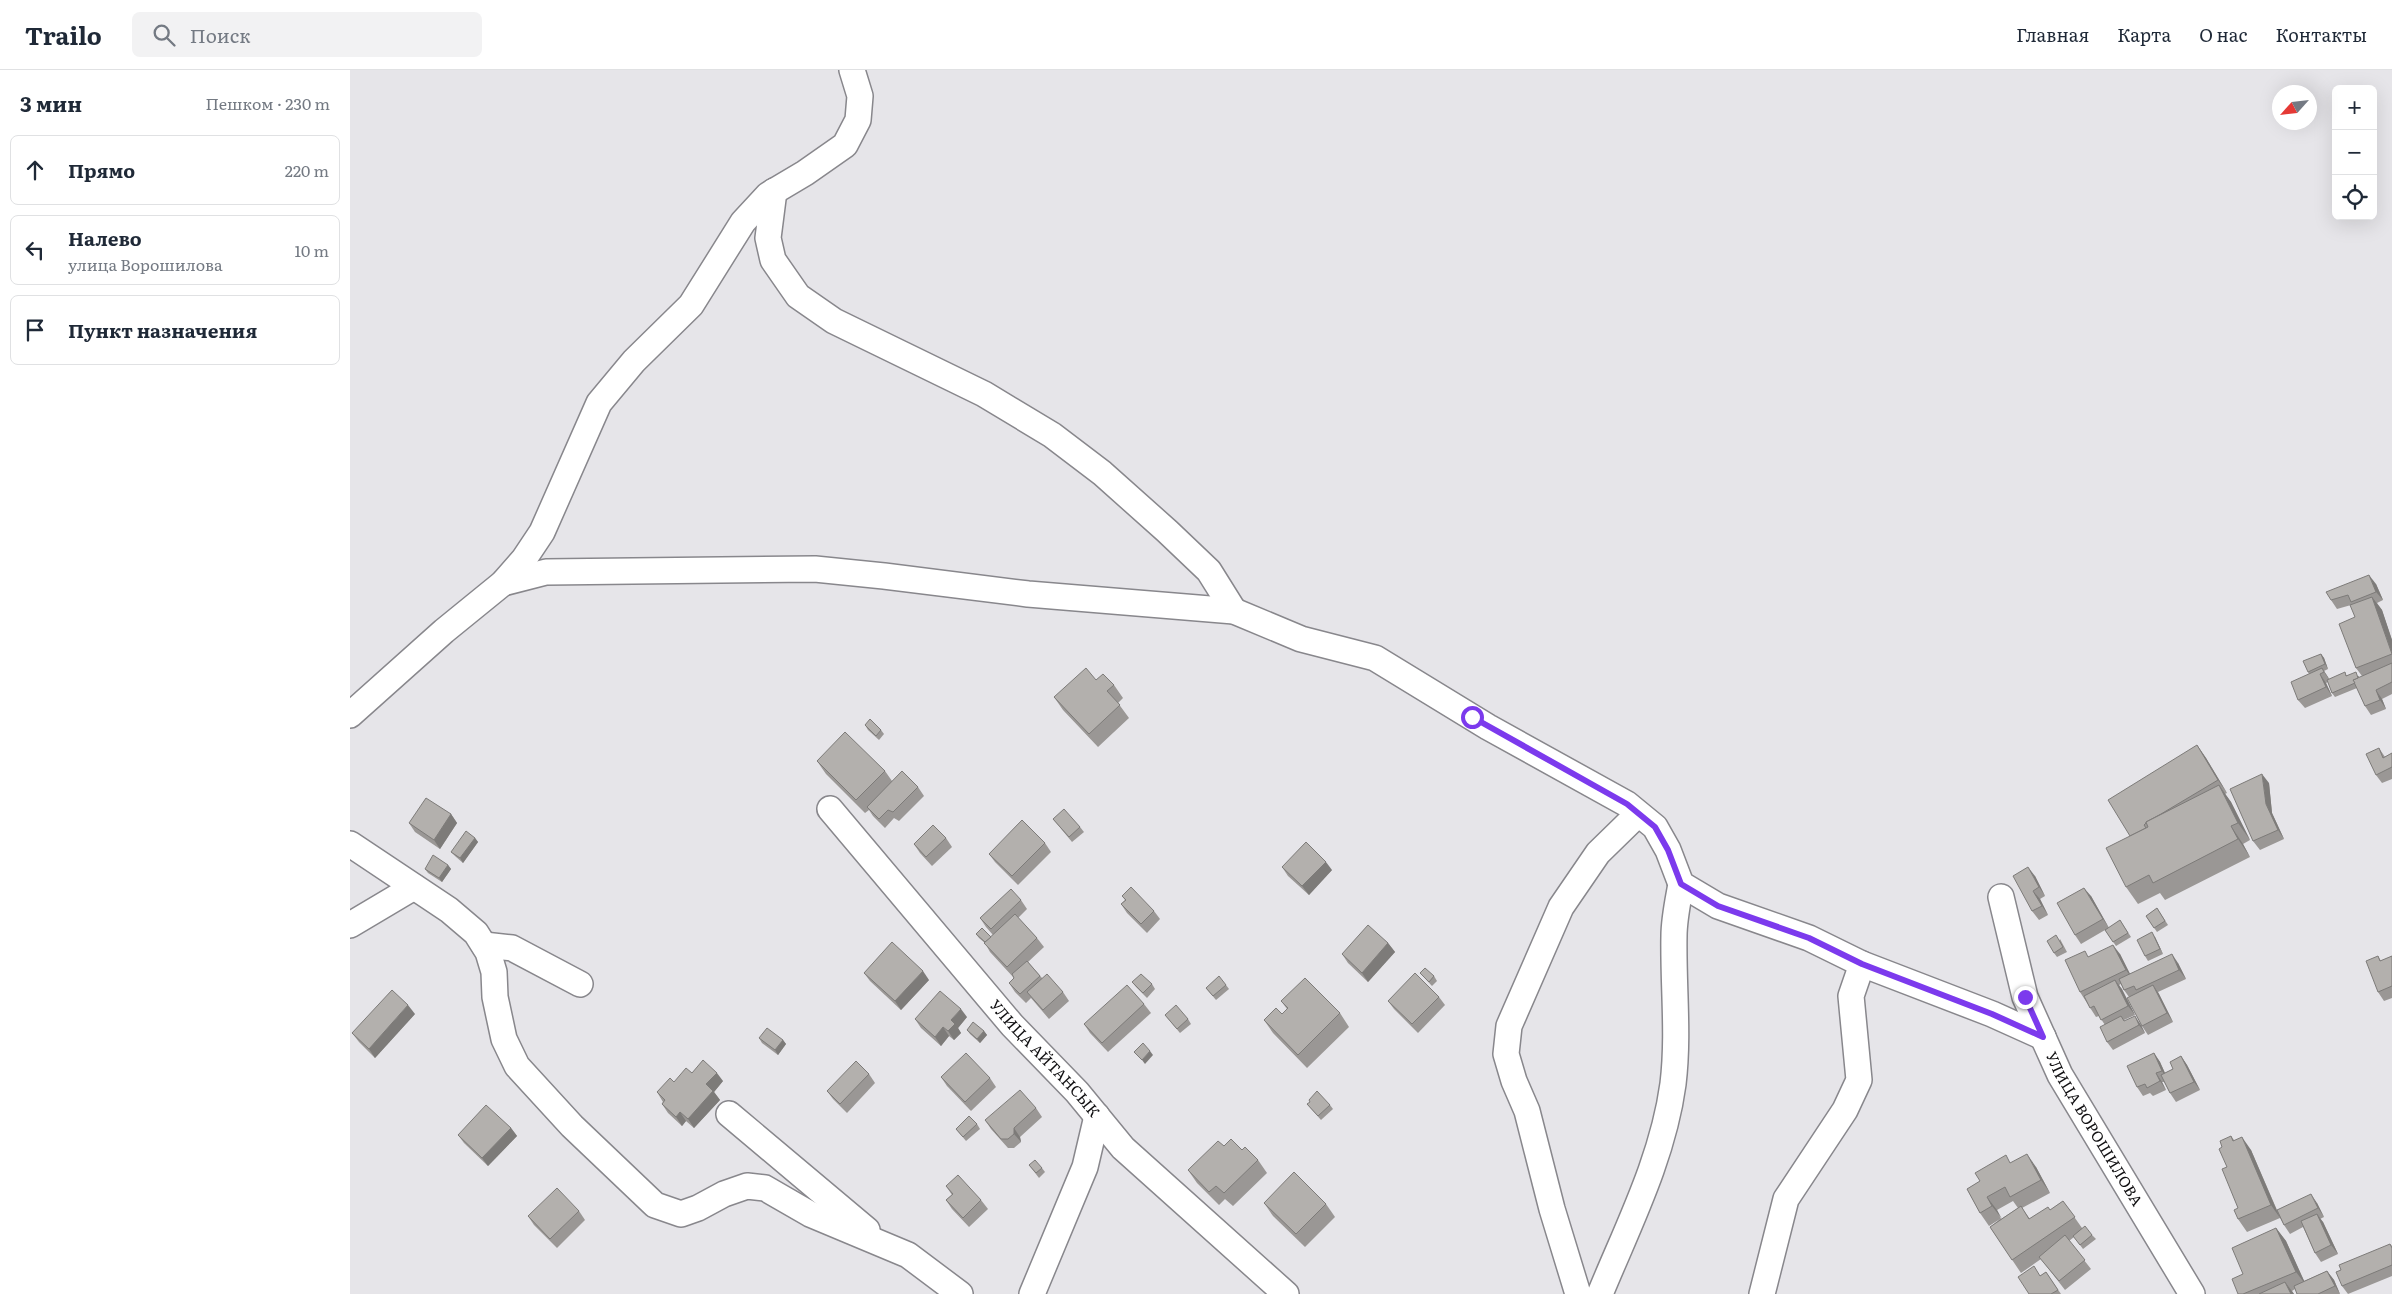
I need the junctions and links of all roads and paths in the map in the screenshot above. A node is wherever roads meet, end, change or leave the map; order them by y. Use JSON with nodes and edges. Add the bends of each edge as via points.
{"nodes":[{"id":1,"x":852,"y":70,"type":"edge"},
{"id":2,"x":774,"y":191,"type":"junction"},
{"id":3,"x":503,"y":583,"type":"junction"},
{"id":4,"x":1234,"y":611,"type":"junction"},
{"id":5,"x":350,"y":715,"type":"edge"},
{"id":6,"x":830,"y":809,"type":"dead end"},
{"id":7,"x":1638,"y":814,"type":"junction"},
{"id":8,"x":350,"y":844,"type":"edge"},
{"id":9,"x":1681,"y":884,"type":"junction"},
{"id":10,"x":414,"y":887,"type":"junction"},
{"id":11,"x":2001,"y":897,"type":"dead end"},
{"id":12,"x":350,"y":925,"type":"edge"},
{"id":13,"x":484,"y":945,"type":"junction"},
{"id":14,"x":1862,"y":964,"type":"junction"},
{"id":15,"x":580,"y":984,"type":"dead end"},
{"id":16,"x":2043,"y":1037,"type":"junction"},
{"id":17,"x":729,"y":1114,"type":"dead end"},
{"id":18,"x":1097,"y":1116,"type":"junction"},
{"id":19,"x":886,"y":1246,"type":"junction"},
{"id":20,"x":1283,"y":1291,"type":"edge"},
{"id":21,"x":960,"y":1294,"type":"edge"},
{"id":22,"x":1032,"y":1294,"type":"edge"},
{"id":23,"x":1578,"y":1294,"type":"edge"},
{"id":24,"x":1600,"y":1294,"type":"edge"},
{"id":25,"x":1762,"y":1294,"type":"edge"},
{"id":26,"x":2192,"y":1294,"type":"edge"}],
"edges":[{"from":1,"to":2,"type":"street","via":[[860,96],[858,120],[845,145]]},
{"from":2,"to":3,"type":"street","via":[[743,222],[691,305],[634,360],[599,403],[542,532]]},
{"from":2,"to":4,"type":"street","via":[[768,238],[773,260],[798,296],[834,321],[984,394],[1052,435],[1102,473],[1209,571]]},
{"from":3,"to":4,"type":"street","via":[[546,572],[815,570],[1028,594]]},
{"from":3,"to":5,"type":"street"},
{"from":4,"to":7,"type":"street","via":[[1301,639],[1375,658],[1488,727],[1627,804]]},
{"from":6,"to":18,"type":"street","name":"УЛИЦА АЙТАНСЫК","via":[[1012,1025]]},
{"from":7,"to":9,"type":"street","via":[[1655,827]]},
{"from":7,"to":23,"type":"street","via":[[1598,853],[1561,907],[1509,1026],[1506,1054],[1527,1110]]},
{"from":8,"to":10,"type":"street"},
{"from":9,"to":14,"type":"street","via":[[1718,906],[1809,938]]},
{"from":9,"to":24,"type":"street","via":[[1674,935],[1677,1035],[1673,1085],[1644,1190]]},
{"from":10,"to":12,"type":"street"},
{"from":10,"to":13,"type":"street","via":[[449,910],[476,933]]},
{"from":11,"to":16,"type":"street","name":"УЛИЦА ВОРОШИЛОВА","via":[[2025,997]]},
{"from":13,"to":15,"type":"street","via":[[512,948]]},
{"from":13,"to":19,"type":"street","via":[[494,972],[495,997],[504,1039],[517,1066],[572,1126],[655,1205],[681,1214],[747,1186],[765,1188],[810,1214]]},
{"from":14,"to":16,"type":"street"},
{"from":14,"to":25,"type":"street","via":[[1851,996],[1859,1080],[1845,1110],[1786,1199]]},
{"from":16,"to":26,"type":"street","name":"УЛИЦА ВОРОШИЛОВА","via":[[2060,1075]]},
{"from":17,"to":19,"type":"street"},
{"from":18,"to":20,"type":"street","name":"УЛИЦА АЙТАНСЫК","via":[[1123,1148]]},
{"from":18,"to":22,"type":"street","via":[[1085,1168]]},
{"from":19,"to":21,"type":"street","via":[[908,1255]]}]}
